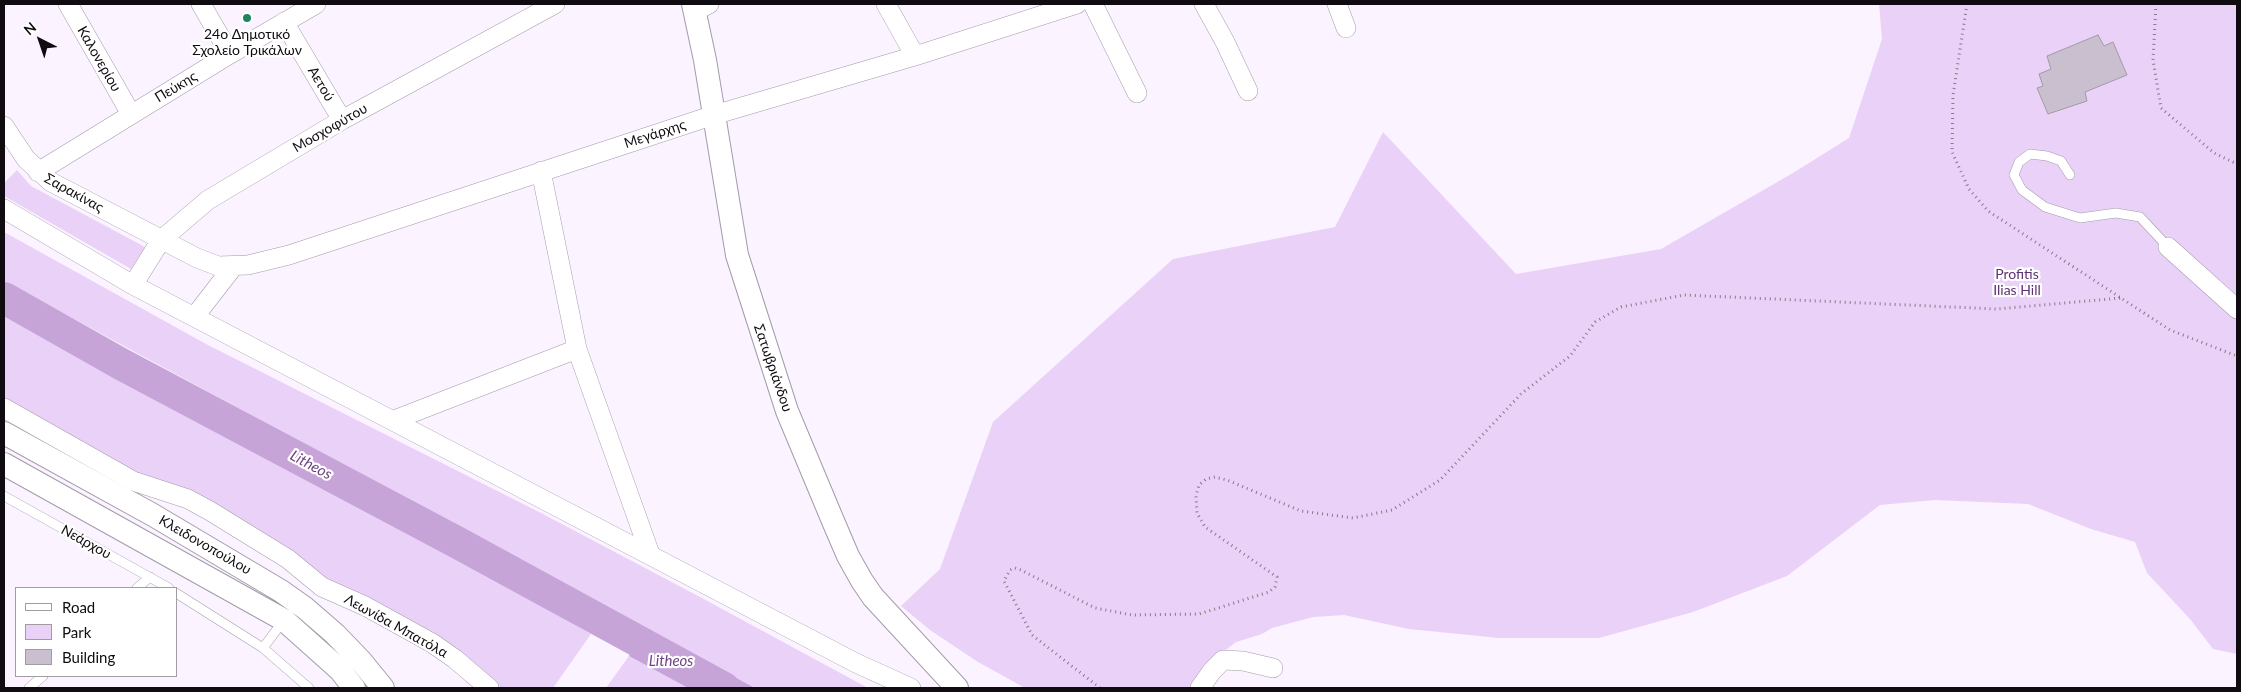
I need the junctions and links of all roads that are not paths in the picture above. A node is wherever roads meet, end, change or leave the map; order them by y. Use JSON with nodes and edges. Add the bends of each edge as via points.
{"nodes":[{"id":1,"x":68,"y":4,"type":"edge"},
{"id":2,"x":201,"y":4,"type":"edge"},
{"id":3,"x":316,"y":4,"type":"edge"},
{"id":4,"x":555,"y":4,"type":"edge"},
{"id":5,"x":886,"y":4,"type":"edge"},
{"id":6,"x":1077,"y":4,"type":"edge"},
{"id":7,"x":1093,"y":4,"type":"edge"},
{"id":8,"x":1204,"y":4,"type":"edge"},
{"id":9,"x":1337,"y":4,"type":"edge"},
{"id":10,"x":699,"y":6,"type":"edge"},
{"id":11,"x":284,"y":22,"type":"junction"},
{"id":12,"x":1346,"y":28,"type":"dead end"},
{"id":13,"x":230,"y":54,"type":"junction"},
{"id":14,"x":916,"y":56,"type":"junction"},
{"id":15,"x":1248,"y":91,"type":"dead end"},
{"id":16,"x":1138,"y":93,"type":"dead end"},
{"id":17,"x":131,"y":114,"type":"junction"},
{"id":18,"x":714,"y":115,"type":"junction"},
{"id":19,"x":342,"y":120,"type":"junction"},
{"id":20,"x":4,"y":126,"type":"edge"},
{"id":21,"x":38,"y":172,"type":"junction"},
{"id":22,"x":541,"y":172,"type":"junction"},
{"id":23,"x":2070,"y":175,"type":"dead end"},
{"id":24,"x":4,"y":209,"type":"edge"},
{"id":25,"x":161,"y":240,"type":"junction"},
{"id":26,"x":2168,"y":247,"type":"joint"},
{"id":27,"x":233,"y":267,"type":"junction"},
{"id":28,"x":133,"y":285,"type":"junction"},
{"id":29,"x":2237,"y":308,"type":"edge"},
{"id":30,"x":195,"y":316,"type":"junction"},
{"id":31,"x":577,"y":349,"type":"junction"},
{"id":32,"x":4,"y":408,"type":"edge"},
{"id":33,"x":394,"y":420,"type":"junction"},
{"id":34,"x":4,"y":433,"type":"edge"},
{"id":35,"x":4,"y":464,"type":"edge"},
{"id":36,"x":131,"y":491,"type":"junction"},
{"id":37,"x":4,"y":496,"type":"edge"},
{"id":38,"x":650,"y":554,"type":"junction"},
{"id":39,"x":150,"y":577,"type":"junction"},
{"id":40,"x":138,"y":587,"type":"edge"},
{"id":41,"x":167,"y":587,"type":"edge"},
{"id":42,"x":178,"y":594,"type":"edge"},
{"id":43,"x":284,"y":620,"type":"junction"},
{"id":44,"x":263,"y":648,"type":"junction"},
{"id":45,"x":1273,"y":668,"type":"dead end"},
{"id":46,"x":42,"y":677,"type":"edge"},
{"id":47,"x":29,"y":688,"type":"edge"},
{"id":48,"x":309,"y":688,"type":"edge"},
{"id":49,"x":354,"y":688,"type":"edge"},
{"id":50,"x":383,"y":688,"type":"edge"},
{"id":51,"x":489,"y":688,"type":"edge"},
{"id":52,"x":911,"y":688,"type":"edge"},
{"id":53,"x":957,"y":688,"type":"edge"},
{"id":54,"x":1200,"y":688,"type":"edge"}],
"edges":[{"from":1,"to":17,"type":"street","name":"Καλονερίου"},
{"from":2,"to":13,"type":"street"},
{"from":3,"to":11,"type":"street","name":"Πεύκης"},
{"from":4,"to":19,"type":"street","name":"Μοσχοφύτου"},
{"from":5,"to":14,"type":"street"},
{"from":6,"to":14,"type":"street","name":"Μεγάρχης"},
{"from":7,"to":16,"type":"street"},
{"from":8,"to":15,"type":"street"},
{"from":9,"to":12,"type":"street"},
{"from":10,"to":18,"type":"street","name":"Σατωβριάνδου"},
{"from":11,"to":13,"type":"street","name":"Πεύκης"},
{"from":11,"to":19,"type":"street","name":"Αετού"},
{"from":13,"to":17,"type":"street","name":"Πεύκης"},
{"from":14,"to":18,"type":"street","name":"Μεγάρχης"},
{"from":17,"to":21,"type":"street","name":"Πεύκης"},
{"from":18,"to":22,"type":"street","name":"Μεγάρχης"},
{"from":18,"to":53,"type":"street","name":"Σατωβριάνδου","via":[[740,264],[788,411],[833,522],[848,556],[873,597]]},
{"from":19,"to":25,"type":"street","name":"Μοσχοφύτου","via":[[208,200]]},
{"from":20,"to":21,"type":"street","name":"Σαρακίνας","via":[[18,150]]},
{"from":21,"to":25,"type":"street","name":"Σαρακίνας"},
{"from":22,"to":27,"type":"street","name":"Μεγάρχης","via":[[289,255]]},
{"from":22,"to":31,"type":"street"},
{"from":23,"to":26,"type":"lane","via":[[2061,161],[2030,154],[2019,162],[2014,175],[2022,190],[2045,207],[2080,218],[2116,213],[2140,216]]},
{"from":24,"to":28,"type":"street"},
{"from":25,"to":27,"type":"street","name":"Μεγάρχης","via":[[210,263]]},
{"from":25,"to":28,"type":"street","name":"Μοσχοφύτου"},
{"from":26,"to":29,"type":"street"},
{"from":27,"to":30,"type":"street"},
{"from":28,"to":30,"type":"street"},
{"from":30,"to":33,"type":"street"},
{"from":31,"to":33,"type":"street"},
{"from":31,"to":38,"type":"street"},
{"from":32,"to":36,"type":"street","name":"Λεωνίδα Μπατόλα"},
{"from":33,"to":38,"type":"street"},
{"from":34,"to":36,"type":"street","name":"Κλειδονοπούλου"},
{"from":35,"to":43,"type":"street","name":"Κλειδονοπούλου"},
{"from":36,"to":50,"type":"street","name":"Κλειδονοπούλου","via":[[305,608],[348,647]]},
{"from":36,"to":51,"type":"street","name":"Λεωνίδα Μπατόλα","via":[[188,499],[288,559],[322,587],[365,606],[432,643]]},
{"from":37,"to":39,"type":"lane","name":"Νεάρχου"},
{"from":38,"to":52,"type":"street","via":[[856,663]]},
{"from":39,"to":40,"type":"lane"},
{"from":39,"to":41,"type":"lane","name":"Νεάρχου"},
{"from":42,"to":44,"type":"lane"},
{"from":43,"to":44,"type":"lane"},
{"from":43,"to":49,"type":"street","name":"Κλειδονοπούλου","via":[[329,659]]},
{"from":44,"to":48,"type":"lane"},
{"from":45,"to":54,"type":"street","via":[[1223,660]]},
{"from":46,"to":47,"type":"lane"}]}
